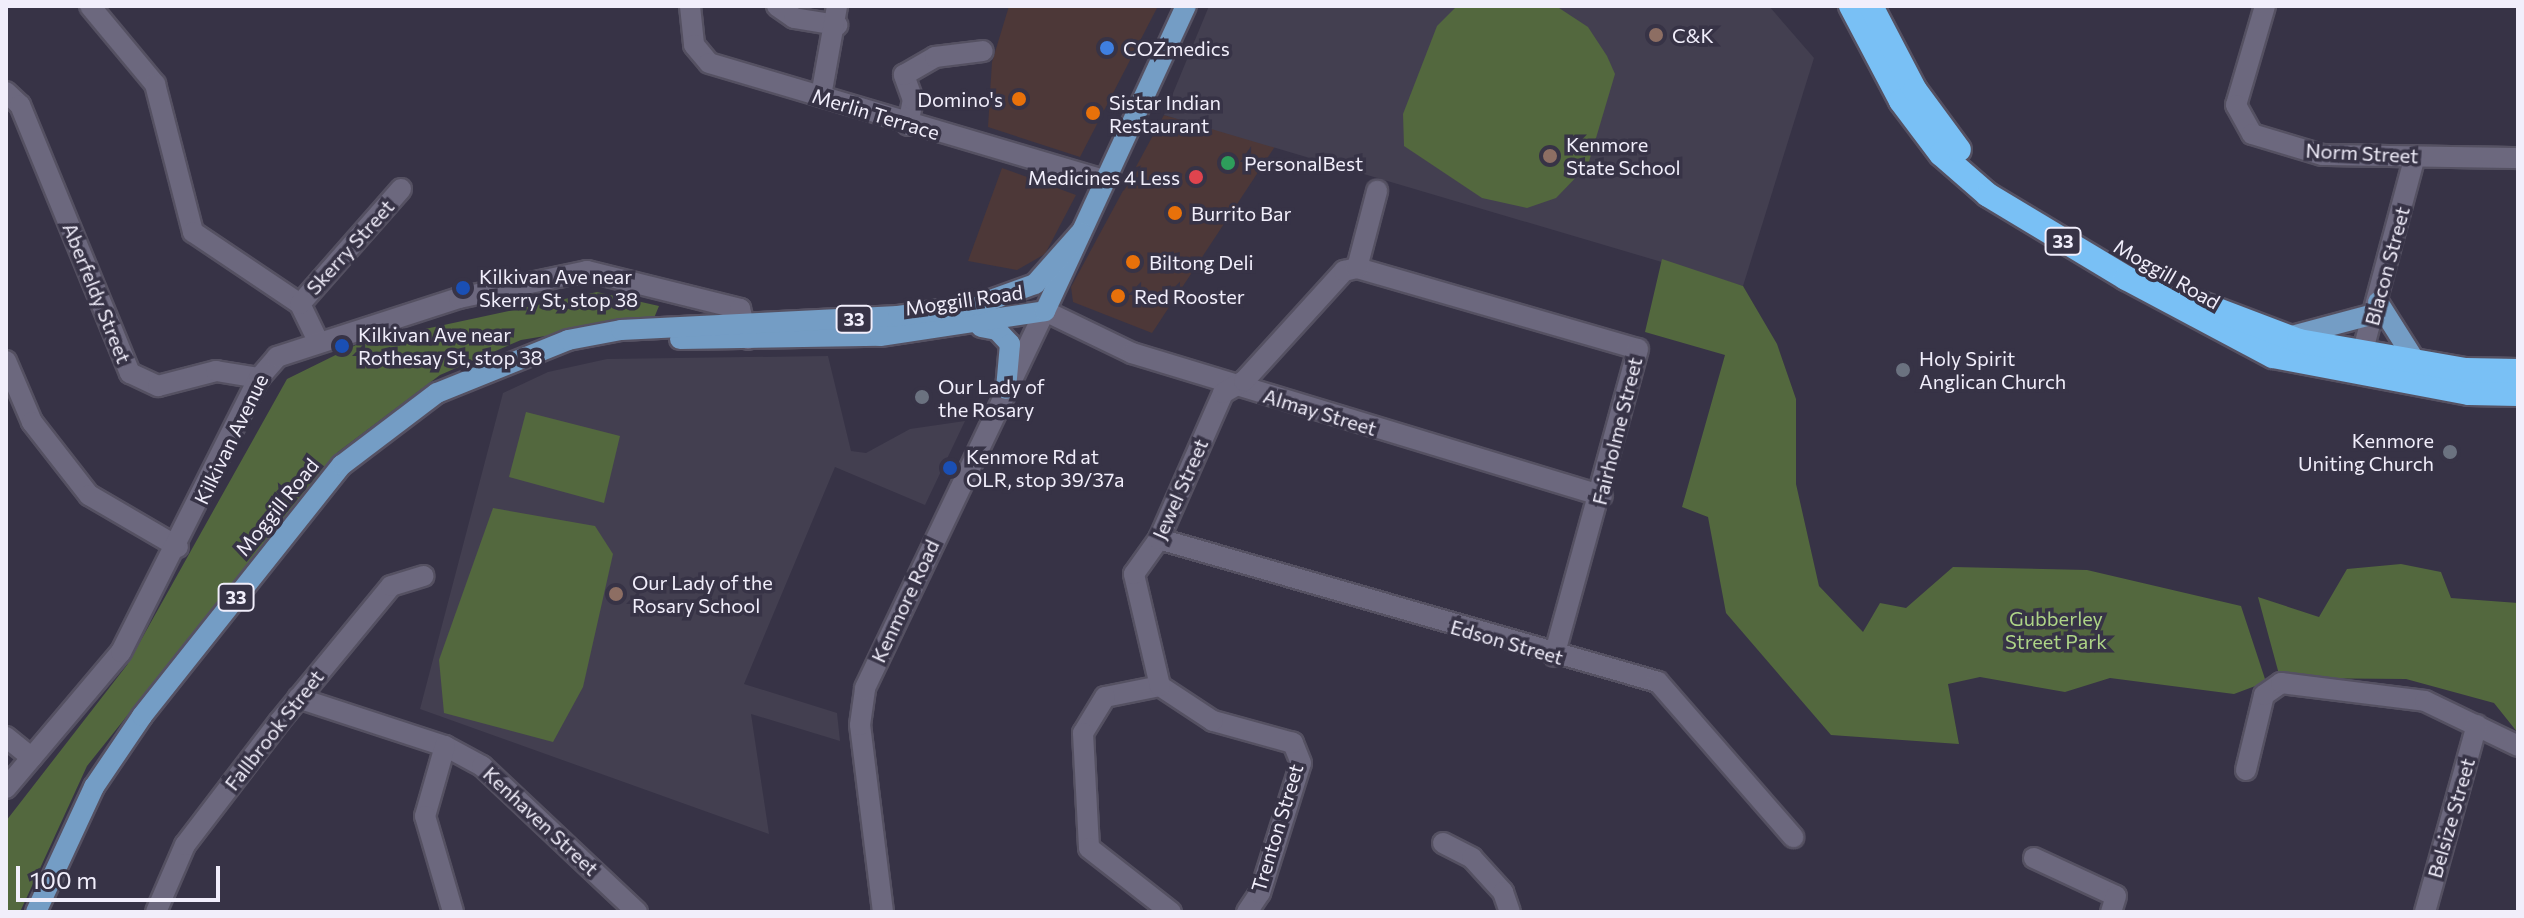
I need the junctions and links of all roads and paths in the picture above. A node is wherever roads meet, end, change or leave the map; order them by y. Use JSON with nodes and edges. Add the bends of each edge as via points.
{"nodes":[{"id":1,"x":90,"y":6,"type":"edge"},
{"id":2,"x":690,"y":6,"type":"edge"},
{"id":3,"x":777,"y":6,"type":"edge"},
{"id":4,"x":1186,"y":6,"type":"edge"},
{"id":5,"x":1851,"y":6,"type":"edge"},
{"id":6,"x":1871,"y":6,"type":"edge"},
{"id":7,"x":2265,"y":6,"type":"edge"},
{"id":8,"x":837,"y":16,"type":"edge"},
{"id":9,"x":983,"y":51,"type":"dead end"},
{"id":10,"x":6,"y":92,"type":"edge"},
{"id":11,"x":821,"y":96,"type":"junction"},
{"id":12,"x":908,"y":125,"type":"junction"},
{"id":13,"x":2415,"y":156,"type":"junction"},
{"id":14,"x":2518,"y":158,"type":"edge"},
{"id":15,"x":1104,"y":180,"type":"junction"},
{"id":16,"x":401,"y":189,"type":"dead end"},
{"id":17,"x":1377,"y":191,"type":"dead end"},
{"id":18,"x":1081,"y":232,"type":"junction"},
{"id":19,"x":1357,"y":268,"type":"junction"},
{"id":20,"x":300,"y":304,"type":"junction"},
{"id":21,"x":958,"y":308,"type":"junction"},
{"id":22,"x":2376,"y":308,"type":"junction"},
{"id":23,"x":1045,"y":311,"type":"junction"},
{"id":24,"x":973,"y":326,"type":"junction"},
{"id":25,"x":749,"y":331,"type":"junction"},
{"id":26,"x":2284,"y":338,"type":"junction"},
{"id":27,"x":317,"y":339,"type":"junction"},
{"id":28,"x":6,"y":361,"type":"edge"},
{"id":29,"x":2416,"y":362,"type":"junction"},
{"id":30,"x":2359,"y":364,"type":"junction"},
{"id":31,"x":2518,"y":371,"type":"edge"},
{"id":32,"x":259,"y":378,"type":"junction"},
{"id":33,"x":1234,"y":386,"type":"junction"},
{"id":34,"x":1006,"y":389,"type":"junction"},
{"id":35,"x":2518,"y":394,"type":"edge"},
{"id":36,"x":1602,"y":496,"type":"junction"},
{"id":37,"x":1159,"y":539,"type":"junction"},
{"id":38,"x":178,"y":547,"type":"junction"},
{"id":39,"x":423,"y":576,"type":"dead end"},
{"id":40,"x":1554,"y":656,"type":"junction"},
{"id":41,"x":1160,"y":686,"type":"junction"},
{"id":42,"x":298,"y":698,"type":"junction"},
{"id":43,"x":2477,"y":725,"type":"junction"},
{"id":44,"x":6,"y":737,"type":"edge"},
{"id":45,"x":445,"y":746,"type":"junction"},
{"id":46,"x":2518,"y":746,"type":"edge"},
{"id":47,"x":32,"y":758,"type":"junction"},
{"id":48,"x":2246,"y":770,"type":"dead end"},
{"id":49,"x":6,"y":788,"type":"edge"},
{"id":50,"x":1793,"y":837,"type":"dead end"},
{"id":51,"x":1443,"y":843,"type":"dead end"},
{"id":52,"x":2034,"y":858,"type":"dead end"},
{"id":53,"x":36,"y":912,"type":"edge"},
{"id":54,"x":156,"y":912,"type":"edge"},
{"id":55,"x":453,"y":912,"type":"edge"},
{"id":56,"x":637,"y":912,"type":"edge"},
{"id":57,"x":883,"y":912,"type":"edge"},
{"id":58,"x":1171,"y":912,"type":"edge"},
{"id":59,"x":1247,"y":912,"type":"edge"},
{"id":60,"x":1510,"y":912,"type":"edge"},
{"id":61,"x":2111,"y":912,"type":"edge"},
{"id":62,"x":2425,"y":912,"type":"edge"}],
"edges":[{"from":1,"to":20,"type":"street","via":[[155,84],[193,232]]},
{"from":2,"to":11,"type":"street","name":"Merlin Terrace","via":[[700,58]]},
{"from":3,"to":8,"type":"street","via":[[794,18]]},
{"from":4,"to":15,"type":"main road","name":"Moggill Road","number":"33"},
{"from":5,"to":30,"type":"highway","name":"Moggill Road","number":"33","via":[[1913,120],[1988,195],[2228,337]]},
{"from":6,"to":26,"type":"highway","name":"Moggill Road","number":"33","via":[[1930,114],[1981,170],[2203,305]]},
{"from":7,"to":13,"type":"street","name":"Norm Street","via":[[2236,105],[2242,126],[2322,155]]},
{"from":8,"to":11,"type":"street"},
{"from":9,"to":12,"type":"street","via":[[935,57],[898,79],[913,100]]},
{"from":10,"to":32,"type":"street","name":"Aberfeldy Street","via":[[20,105],[130,373],[158,386],[216,371]]},
{"from":11,"to":12,"type":"street","name":"Merlin Terrace"},
{"from":12,"to":15,"type":"street","name":"Merlin Terrace"},
{"from":13,"to":14,"type":"street","name":"Norm Street"},
{"from":13,"to":22,"type":"street","name":"Blacon Street"},
{"from":15,"to":18,"type":"main road","name":"Moggill Road","number":"33"},
{"from":16,"to":20,"type":"street","name":"Skerry Street"},
{"from":17,"to":19,"type":"street"},
{"from":18,"to":21,"type":"main road","name":"Moggill Road","number":"33","via":[[1035,284]]},
{"from":18,"to":23,"type":"main road","name":"Moggill Road","number":"33"},
{"from":19,"to":33,"type":"street","name":"Jewel Street","via":[[1344,271]]},
{"from":19,"to":36,"type":"street","name":"Fairholme Street","via":[[1638,349]]},
{"from":20,"to":27,"type":"street"},
{"from":21,"to":23,"type":"main road"},
{"from":21,"to":25,"type":"main road","name":"Moggill Road","number":"33"},
{"from":22,"to":26,"type":"main road"},
{"from":22,"to":29,"type":"main road"},
{"from":22,"to":30,"type":"street","name":"Blacon Street"},
{"from":23,"to":24,"type":"main road","name":"Moggill Road","number":"33"},
{"from":23,"to":33,"type":"street","name":"Almay Street","via":[[1132,353]]},
{"from":23,"to":34,"type":"street","name":"Kenmore Road"},
{"from":24,"to":25,"type":"main road","name":"Moggill Road","number":"33"},
{"from":24,"to":34,"type":"main road","via":[[997,330],[1010,344]]},
{"from":25,"to":27,"type":"street","name":"Kilkivan Avenue","via":[[740,309],[722,302],[587,271],[508,285]]},
{"from":25,"to":53,"type":"main road","name":"Moggill Road","number":"33","via":[[653,339],[518,361],[437,393],[342,465],[142,716],[94,787]]},
{"from":26,"to":30,"type":"highway","name":"Moggill Road","number":"33"},
{"from":27,"to":32,"type":"street","name":"Kilkivan Avenue","via":[[277,357]]},
{"from":28,"to":38,"type":"street","via":[[32,422],[89,495]]},
{"from":29,"to":30,"type":"highway","name":"Moggill Road","number":"33"},
{"from":29,"to":31,"type":"highway","name":"Moggill Road","number":"33"},
{"from":30,"to":35,"type":"highway","name":"Moggill Road","number":"33"},
{"from":32,"to":38,"type":"street","name":"Kilkivan Avenue"},
{"from":33,"to":36,"type":"street","name":"Almay Street"},
{"from":33,"to":37,"type":"street","name":"Jewel Street","via":[[1223,393]]},
{"from":34,"to":57,"type":"street","name":"Kenmore Road","via":[[865,688],[860,725]]},
{"from":36,"to":40,"type":"street","name":"Fairholme Street"},
{"from":37,"to":40,"type":"street","name":"Edson Street"},
{"from":37,"to":41,"type":"street","name":"Jewel Street","via":[[1134,574]]},
{"from":38,"to":47,"type":"street","name":"Kilkivan Avenue","via":[[121,652]]},
{"from":39,"to":42,"type":"street","name":"Fallbrook Street","via":[[391,586]]},
{"from":40,"to":50,"type":"street","name":"Edson Street","via":[[1658,682]]},
{"from":41,"to":58,"type":"street","via":[[1105,697],[1083,733],[1084,762],[1089,848]]},
{"from":41,"to":59,"type":"street","name":"Trenton Street","via":[[1213,721],[1293,743],[1301,763],[1260,893]]},
{"from":42,"to":45,"type":"street","name":"Kenhaven Street"},
{"from":42,"to":54,"type":"street","name":"Fallbrook Street","via":[[185,845]]},
{"from":43,"to":46,"type":"street"},
{"from":43,"to":48,"type":"street","via":[[2413,697],[2274,684],[2264,695]]},
{"from":43,"to":62,"type":"street","name":"Belsize Street"},
{"from":44,"to":47,"type":"street"},
{"from":45,"to":55,"type":"street","via":[[425,816]]},
{"from":45,"to":56,"type":"street","name":"Kenhaven Street","via":[[482,766]]},
{"from":47,"to":49,"type":"street","name":"Kilkivan Avenue"},
{"from":51,"to":60,"type":"street","via":[[1472,858],[1503,892]]},
{"from":52,"to":61,"type":"street","via":[[2116,896]]}]}
